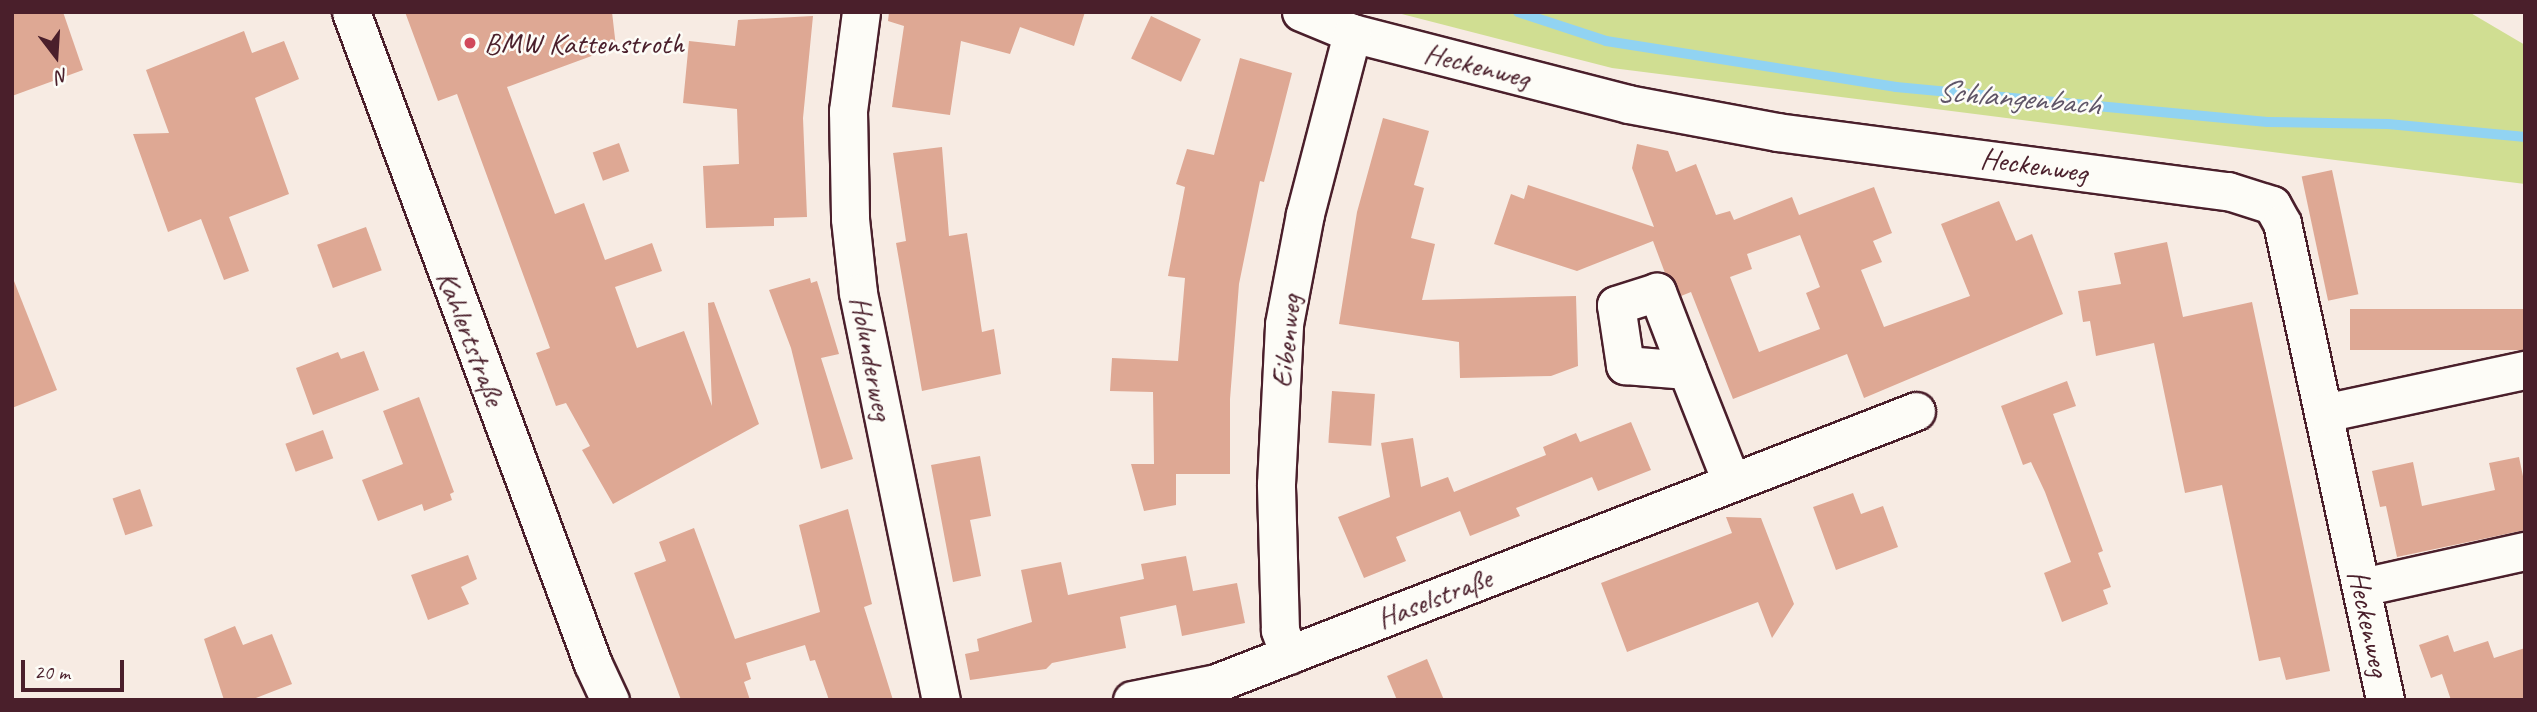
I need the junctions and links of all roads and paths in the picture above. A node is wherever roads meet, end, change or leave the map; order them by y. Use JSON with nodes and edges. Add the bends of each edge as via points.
{"nodes":[{"id":1,"x":351,"y":12,"type":"edge"},
{"id":2,"x":861,"y":12,"type":"edge"},
{"id":3,"x":1301,"y":12,"type":"edge"},
{"id":4,"x":1352,"y":33,"type":"junction"},
{"id":5,"x":1687,"y":370,"type":"dead end"},
{"id":6,"x":2525,"y":370,"type":"edge"},
{"id":7,"x":1916,"y":411,"type":"dead end"},
{"id":8,"x":2324,"y":412,"type":"junction"},
{"id":9,"x":1731,"y":481,"type":"junction"},
{"id":10,"x":2525,"y":551,"type":"edge"},
{"id":11,"x":2362,"y":587,"type":"junction"},
{"id":12,"x":1289,"y":655,"type":"junction"},
{"id":13,"x":593,"y":664,"type":"junction"},
{"id":14,"x":1219,"y":691,"type":"edge"},
{"id":15,"x":602,"y":700,"type":"edge"},
{"id":16,"x":610,"y":700,"type":"edge"},
{"id":17,"x":941,"y":700,"type":"edge"},
{"id":18,"x":1132,"y":700,"type":"edge"},
{"id":19,"x":2385,"y":700,"type":"edge"}],
"edges":[{"from":1,"to":13,"type":"street","name":"Kahlertstraße"},
{"from":2,"to":17,"type":"street","name":"Holunderweg","via":[[848,111],[850,219],[858,293]]},
{"from":3,"to":4,"type":"street","name":"Heckenweg"},
{"from":4,"to":8,"type":"street","name":"Heckenweg","via":[[1628,104],[1777,132],[2256,197],[2272,205],[2282,223]]},
{"from":4,"to":12,"type":"street","name":"Eibenweg","via":[[1306,214],[1284,324],[1276,484],[1280,630]]},
{"from":5,"to":9,"type":"street"},
{"from":6,"to":8,"type":"street"},
{"from":7,"to":9,"type":"street","name":"Haselstraße"},
{"from":8,"to":11,"type":"street","name":"Heckenweg"},
{"from":9,"to":12,"type":"street","name":"Haselstraße"},
{"from":10,"to":11,"type":"street"},
{"from":11,"to":19,"type":"street","name":"Heckenweg"},
{"from":12,"to":14,"type":"street","name":"Haselstraße"},
{"from":13,"to":15,"type":"street","name":"Kahlertstraße"},
{"from":13,"to":16,"type":"street","name":"Kahlertstraße"},
{"from":14,"to":18,"type":"street","name":"Haselstraße"}]}
